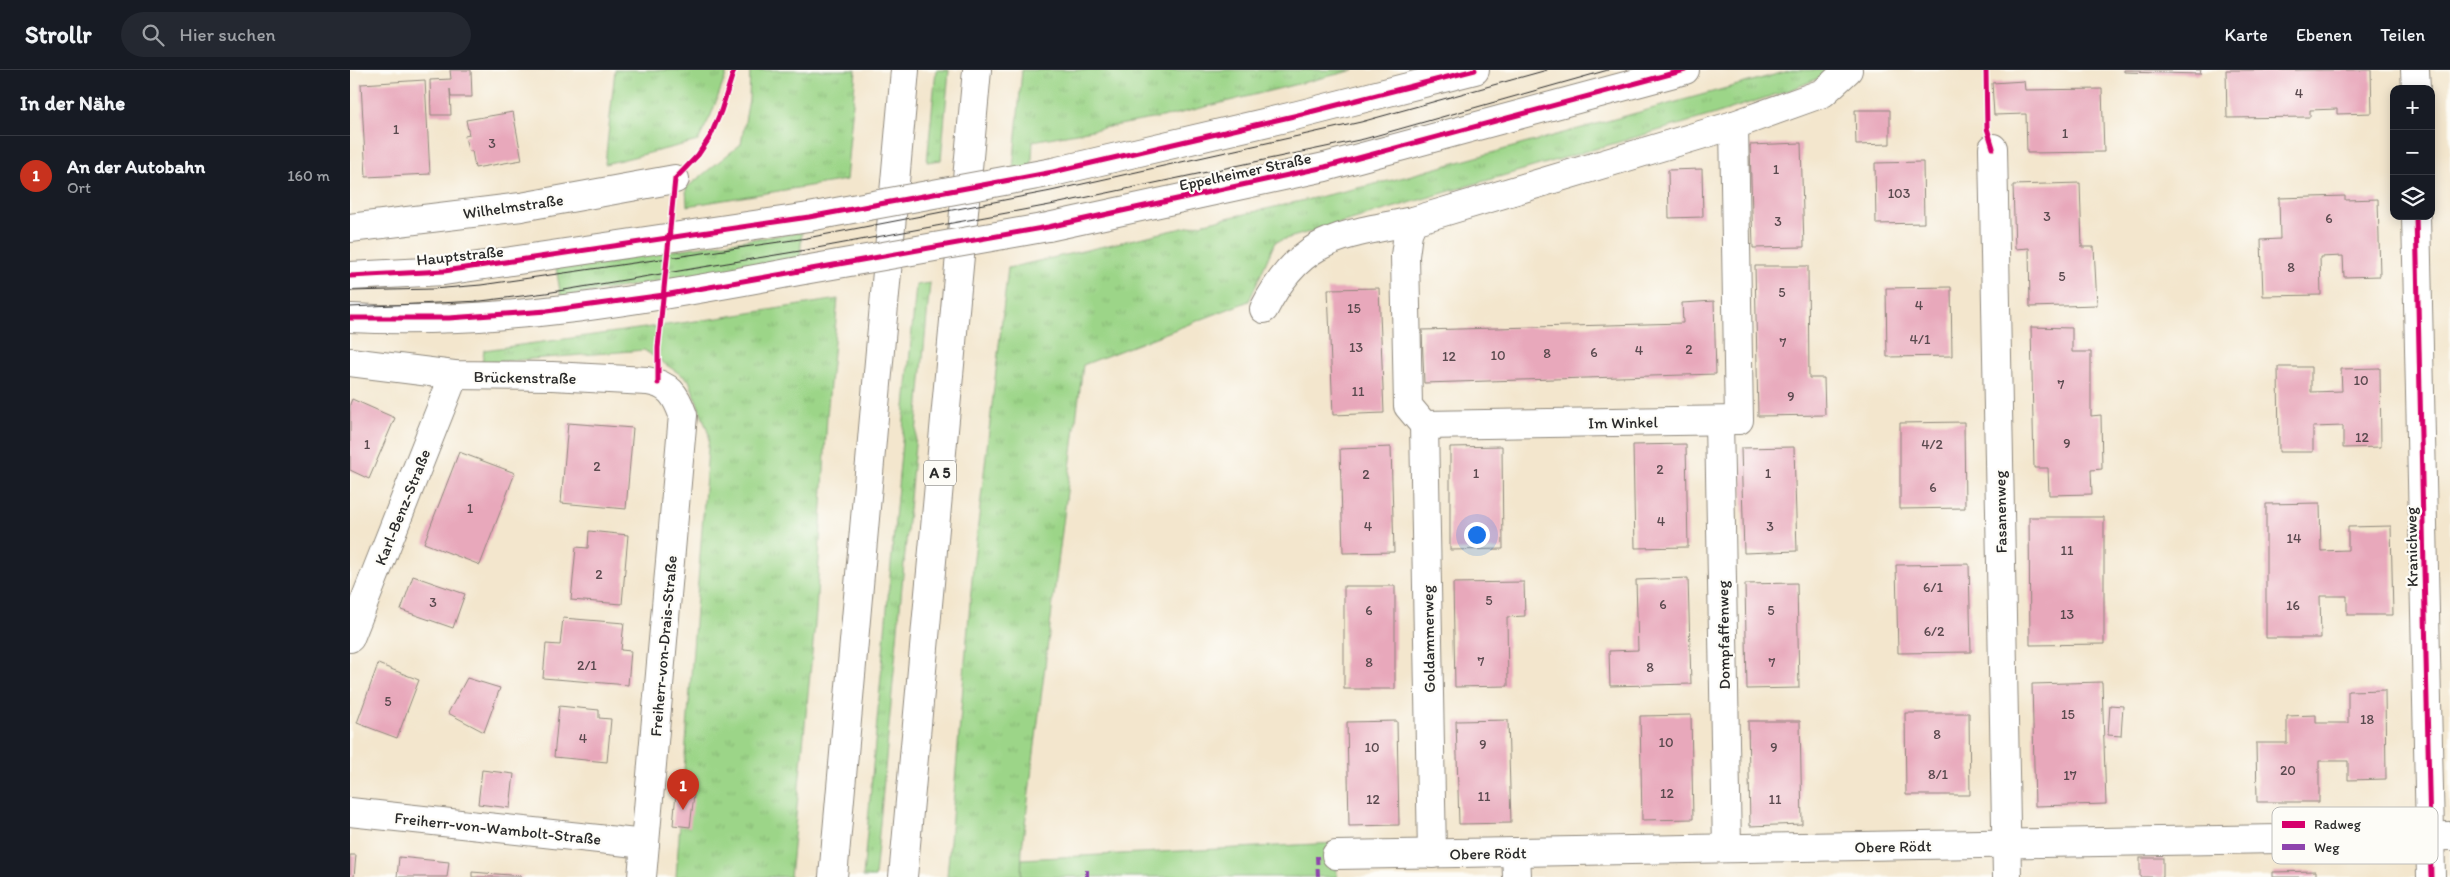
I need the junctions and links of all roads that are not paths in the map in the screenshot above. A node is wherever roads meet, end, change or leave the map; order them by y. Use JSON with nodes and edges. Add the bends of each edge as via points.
{"nodes":[{"id":1,"x":905,"y":70,"type":"edge"},
{"id":2,"x":977,"y":70,"type":"edge"},
{"id":3,"x":1475,"y":70,"type":"edge"},
{"id":4,"x":1685,"y":70,"type":"edge"},
{"id":5,"x":1848,"y":70,"type":"edge"},
{"id":6,"x":2415,"y":70,"type":"edge"},
{"id":7,"x":2416,"y":85,"type":"edge"},
{"id":8,"x":1734,"y":125,"type":"junction"},
{"id":9,"x":1993,"y":148,"type":"dead end"},
{"id":10,"x":675,"y":179,"type":"dead end"},
{"id":11,"x":2416,"y":220,"type":"edge"},
{"id":12,"x":350,"y":228,"type":"edge"},
{"id":13,"x":1409,"y":237,"type":"junction"},
{"id":14,"x":350,"y":276,"type":"edge"},
{"id":15,"x":1264,"y":309,"type":"dead end"},
{"id":16,"x":350,"y":318,"type":"edge"},
{"id":17,"x":350,"y":362,"type":"edge"},
{"id":18,"x":454,"y":375,"type":"junction"},
{"id":19,"x":683,"y":415,"type":"joint"},
{"id":20,"x":1719,"y":421,"type":"junction"},
{"id":21,"x":1424,"y":425,"type":"junction"},
{"id":22,"x":350,"y":638,"type":"edge"},
{"id":23,"x":350,"y":812,"type":"edge"},
{"id":24,"x":2440,"y":836,"type":"edge"},
{"id":25,"x":2272,"y":839,"type":"edge"},
{"id":26,"x":645,"y":844,"type":"junction"},
{"id":27,"x":2006,"y":844,"type":"junction"},
{"id":28,"x":1727,"y":848,"type":"junction"},
{"id":29,"x":1432,"y":854,"type":"junction"},
{"id":30,"x":1336,"y":855,"type":"dead end"},
{"id":31,"x":2434,"y":864,"type":"edge"},
{"id":32,"x":1516,"y":865,"type":"edge"},
{"id":33,"x":642,"y":877,"type":"edge"},
{"id":34,"x":833,"y":877,"type":"edge"},
{"id":35,"x":903,"y":877,"type":"edge"},
{"id":36,"x":2007,"y":877,"type":"edge"},
{"id":37,"x":2431,"y":877,"type":"edge"}],
"edges":[{"from":1,"to":34,"type":"main road"},
{"from":2,"to":35,"type":"main road","number":"A 5"},
{"from":3,"to":14,"type":"main road","name":"Hauptstraße","bridge":true,"via":[[1053,172],[810,217],[444,271]]},
{"from":4,"to":16,"type":"main road","name":"Eppelheimer Straße","bridge":true,"via":[[1325,166],[1048,227],[664,295],[547,311],[449,318]]},
{"from":5,"to":8,"type":"main road","via":[[1823,93]]},
{"from":6,"to":7,"type":"main road"},
{"from":8,"to":13,"type":"main road"},
{"from":8,"to":20,"type":"main road","name":"Im Winkel","via":[[1740,420]]},
{"from":9,"to":27,"type":"main road","name":"Fasanenweg"},
{"from":10,"to":12,"type":"main road","name":"Wilhelmstraße","via":[[521,207]]},
{"from":11,"to":24,"type":"main road","name":"Kranichweg"},
{"from":13,"to":15,"type":"main road","via":[[1340,236],[1303,255],[1283,276]]},
{"from":13,"to":21,"type":"main road","via":[[1408,406]]},
{"from":17,"to":18,"type":"main road","name":"Brückenstraße"},
{"from":18,"to":19,"type":"main road","name":"Brückenstraße","via":[[552,376],[658,383],[670,389],[678,399]]},
{"from":18,"to":22,"type":"main road","name":"Karl-Benz-Straße"},
{"from":19,"to":26,"type":"main road","name":"Freiherr-von-Drais-Straße"},
{"from":20,"to":21,"type":"main road","name":"Im Winkel"},
{"from":20,"to":28,"type":"main road","name":"Dompfaffenweg"},
{"from":21,"to":29,"type":"main road","name":"Goldammerweg"},
{"from":23,"to":26,"type":"main road","name":"Freiherr-von-Wambolt-Straße"},
{"from":25,"to":27,"type":"main road","name":"Obere Rödt"},
{"from":26,"to":33,"type":"main road","name":"Freiherr-von-Drais-Straße"},
{"from":27,"to":28,"type":"main road","name":"Obere Rödt"},
{"from":27,"to":36,"type":"main road","name":"Fasanenweg"},
{"from":28,"to":32,"type":"main road","name":"Obere Rödt"},
{"from":29,"to":30,"type":"main road","name":"Obere Rödt"},
{"from":29,"to":32,"type":"main road","name":"Obere Rödt"},
{"from":31,"to":37,"type":"main road","name":"Kranichweg"}]}
